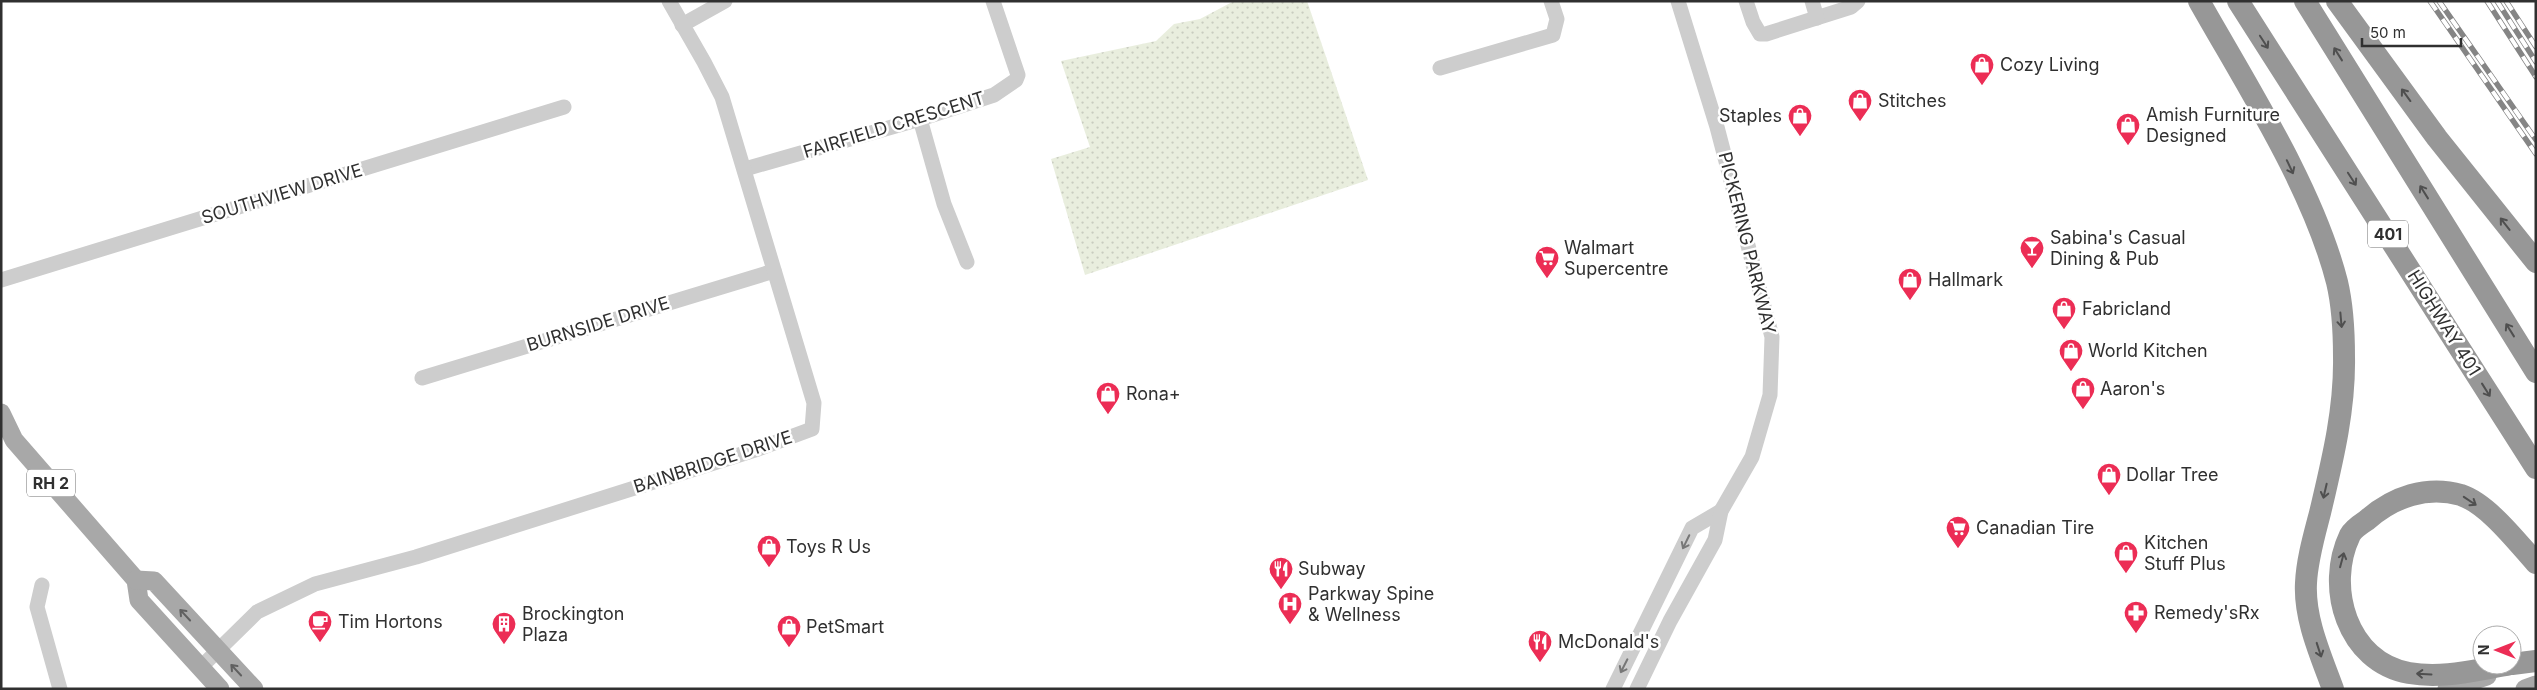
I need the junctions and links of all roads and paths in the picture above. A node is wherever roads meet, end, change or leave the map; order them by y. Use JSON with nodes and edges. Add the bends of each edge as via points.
{"nodes":[{"id":1,"x":669,"y":1,"type":"edge"},
{"id":2,"x":725,"y":1,"type":"edge"},
{"id":3,"x":993,"y":1,"type":"edge"},
{"id":4,"x":1551,"y":1,"type":"edge"},
{"id":5,"x":1678,"y":1,"type":"edge"},
{"id":6,"x":1746,"y":1,"type":"edge"},
{"id":7,"x":1812,"y":1,"type":"edge"},
{"id":8,"x":1858,"y":1,"type":"edge"},
{"id":9,"x":2200,"y":1,"type":"edge"},
{"id":10,"x":2238,"y":1,"type":"edge"},
{"id":11,"x":2305,"y":1,"type":"edge"},
{"id":12,"x":2337,"y":1,"type":"edge"},
{"id":13,"x":1817,"y":18,"type":"junction"},
{"id":14,"x":682,"y":24,"type":"junction"},
{"id":15,"x":1440,"y":68,"type":"dead end"},
{"id":16,"x":564,"y":107,"type":"dead end"},
{"id":17,"x":920,"y":119,"type":"junction"},
{"id":18,"x":745,"y":169,"type":"junction"},
{"id":19,"x":967,"y":262,"type":"dead end"},
{"id":20,"x":2536,"y":262,"type":"edge"},
{"id":21,"x":774,"y":271,"type":"junction"},
{"id":22,"x":1,"y":280,"type":"edge"},
{"id":23,"x":2536,"y":372,"type":"edge"},
{"id":24,"x":422,"y":378,"type":"dead end"},
{"id":25,"x":1,"y":413,"type":"edge"},
{"id":26,"x":2536,"y":468,"type":"edge"},
{"id":27,"x":1721,"y":511,"type":"junction"},
{"id":28,"x":2536,"y":563,"type":"edge"},
{"id":29,"x":136,"y":580,"type":"junction"},
{"id":30,"x":42,"y":585,"type":"dead end"},
{"id":31,"x":1652,"y":612,"type":"junction"},
{"id":32,"x":1670,"y":621,"type":"junction"},
{"id":33,"x":218,"y":650,"type":"junction"},
{"id":34,"x":2536,"y":661,"type":"edge"},
{"id":35,"x":2522,"y":663,"type":"edge"},
{"id":36,"x":200,"y":667,"type":"junction"},
{"id":37,"x":2472,"y":670,"type":"edge"},
{"id":38,"x":2536,"y":685,"type":"edge"},
{"id":39,"x":60,"y":689,"type":"edge"},
{"id":40,"x":220,"y":689,"type":"edge"},
{"id":41,"x":254,"y":689,"type":"edge"},
{"id":42,"x":1613,"y":689,"type":"edge"},
{"id":43,"x":1637,"y":689,"type":"edge"},
{"id":44,"x":2333,"y":689,"type":"edge"},
{"id":45,"x":2448,"y":689,"type":"edge"},
{"id":46,"x":2525,"y":689,"type":"edge"}],
"edges":[{"from":1,"to":14,"type":"street","name":"BAINBRIDGE DRIVE"},
{"from":2,"to":14,"type":"street"},
{"from":3,"to":17,"type":"street","name":"FAIRFIELD CRESCENT","via":[[1018,75],[1016,80],[994,95]]},
{"from":4,"to":15,"type":"street","via":[[1556,20],[1553,36]]},
{"from":5,"to":27,"type":"street","name":"PICKERING PARKWAY","via":[[1717,127],[1772,337],[1770,395],[1752,457]]},
{"from":6,"to":13,"type":"street","via":[[1752,22],[1760,34]]},
{"from":7,"to":13,"type":"street"},
{"from":8,"to":13,"type":"street","via":[[1851,7]]},
{"from":9,"to":44,"type":"highway","one_way":true,"via":[[2288,162],[2323,237],[2337,283],[2344,356],[2342,398],[2336,444],[2306,584],[2307,609]]},
{"from":10,"to":26,"type":"highway","name":"HIGHWAY 401","number":"401","one_way":true},
{"from":23,"to":11,"type":"highway","one_way":true},
{"from":20,"to":12,"type":"highway","one_way":true,"via":[[2437,138]]},
{"from":14,"to":18,"type":"street","name":"BAINBRIDGE DRIVE","via":[[722,97]]},
{"from":16,"to":22,"type":"street","name":"SOUTHVIEW DRIVE"},
{"from":17,"to":18,"type":"street","name":"FAIRFIELD CRESCENT"},
{"from":17,"to":19,"type":"street","via":[[944,204]]},
{"from":18,"to":21,"type":"street","name":"BAINBRIDGE DRIVE"},
{"from":21,"to":24,"type":"street","name":"BURNSIDE DRIVE"},
{"from":21,"to":33,"type":"street","name":"BAINBRIDGE DRIVE","via":[[814,403],[812,429],[416,557],[315,584],[257,612]]},
{"from":25,"to":29,"type":"main road","number":"RH 2","via":[[14,440]]},
{"from":27,"to":31,"type":"street","name":"PICKERING PARKWAY","one_way":true,"via":[[1692,528]]},
{"from":27,"to":32,"type":"street","name":"PICKERING PARKWAY","via":[[1715,540]]},
{"from":37,"to":28,"type":"highway","one_way":true,"via":[[2442,675],[2410,673],[2376,661],[2347,621],[2340,595],[2340,564],[2351,533],[2380,508],[2412,493],[2438,490],[2462,496],[2494,517]]},
{"from":33,"to":29,"type":"main road","one_way":true,"via":[[154,581]]},
{"from":29,"to":36,"type":"main road","number":"RH 2","via":[[139,600]]},
{"from":30,"to":39,"type":"street","via":[[37,607]]},
{"from":31,"to":32,"type":"street"},
{"from":31,"to":42,"type":"street","name":"PICKERING PARKWAY","one_way":true},
{"from":32,"to":43,"type":"street","name":"PICKERING PARKWAY"},
{"from":33,"to":36,"type":"street","name":"BAINBRIDGE DRIVE"},
{"from":41,"to":33,"type":"main road","one_way":true},
{"from":34,"to":35,"type":"highway"},
{"from":34,"to":45,"type":"main road"},
{"from":36,"to":40,"type":"main road","number":"RH 2"},
{"from":38,"to":46,"type":"main road"}]}
